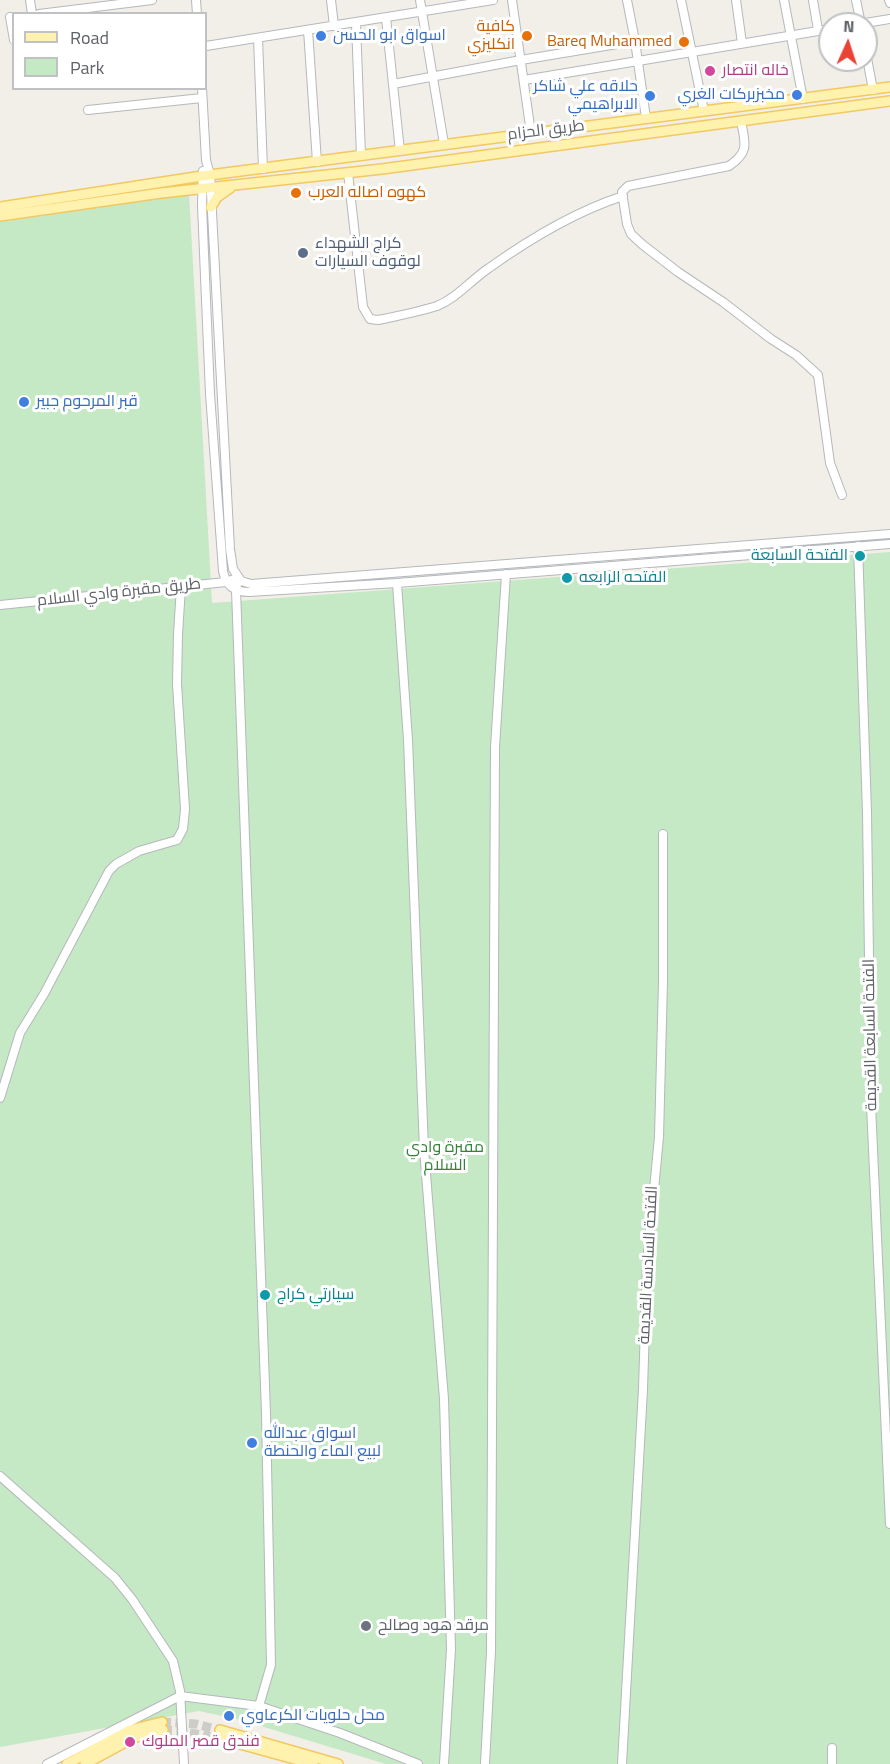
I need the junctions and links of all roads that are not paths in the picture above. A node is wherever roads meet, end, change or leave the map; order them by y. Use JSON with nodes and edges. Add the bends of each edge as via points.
{"nodes":[{"id":1,"x":152,"y":0,"type":"edge"},
{"id":2,"x":331,"y":0,"type":"edge"},
{"id":3,"x":420,"y":0,"type":"edge"},
{"id":4,"x":493,"y":0,"type":"edge"},
{"id":5,"x":512,"y":0,"type":"edge"},
{"id":6,"x":627,"y":0,"type":"edge"},
{"id":7,"x":681,"y":0,"type":"edge"},
{"id":8,"x":736,"y":0,"type":"edge"},
{"id":9,"x":784,"y":0,"type":"edge"},
{"id":10,"x":813,"y":0,"type":"edge"},
{"id":11,"x":55,"y":12,"type":"edge"},
{"id":12,"x":422,"y":12,"type":"junction"},
{"id":13,"x":12,"y":16,"type":"edge"},
{"id":14,"x":0,"y":18,"type":"edge"},
{"id":15,"x":386,"y":18,"type":"junction"},
{"id":16,"x":356,"y":23,"type":"junction"},
{"id":17,"x":334,"y":27,"type":"junction"},
{"id":18,"x":309,"y":30,"type":"junction"},
{"id":19,"x":818,"y":30,"type":"joint"},
{"id":20,"x":790,"y":34,"type":"junction"},
{"id":21,"x":258,"y":38,"type":"junction"},
{"id":22,"x":635,"y":41,"type":"junction"},
{"id":23,"x":742,"y":43,"type":"junction"},
{"id":24,"x":207,"y":46,"type":"edge"},
{"id":25,"x":692,"y":51,"type":"junction"},
{"id":26,"x":521,"y":60,"type":"junction"},
{"id":27,"x":638,"y":61,"type":"junction"},
{"id":28,"x":870,"y":72,"type":"edge"},
{"id":29,"x":433,"y":77,"type":"junction"},
{"id":30,"x":524,"y":80,"type":"junction"},
{"id":31,"x":393,"y":84,"type":"junction"},
{"id":32,"x":890,"y":87,"type":"edge"},
{"id":33,"x":202,"y":90,"type":"edge"},
{"id":34,"x":873,"y":90,"type":"junction"},
{"id":35,"x":202,"y":98,"type":"junction"},
{"id":36,"x":803,"y":99,"type":"junction"},
{"id":37,"x":890,"y":101,"type":"edge"},
{"id":38,"x":748,"y":106,"type":"junction"},
{"id":39,"x":88,"y":110,"type":"dead end"},
{"id":40,"x":702,"y":111,"type":"junction"},
{"id":41,"x":646,"y":118,"type":"junction"},
{"id":42,"x":752,"y":119,"type":"junction"},
{"id":43,"x":741,"y":121,"type":"junction"},
{"id":44,"x":702,"y":125,"type":"junction"},
{"id":45,"x":531,"y":133,"type":"junction"},
{"id":46,"x":513,"y":136,"type":"junction"},
{"id":47,"x":488,"y":139,"type":"junction"},
{"id":48,"x":444,"y":144,"type":"junction"},
{"id":49,"x":400,"y":151,"type":"junction"},
{"id":50,"x":518,"y":151,"type":"junction"},
{"id":51,"x":488,"y":155,"type":"junction"},
{"id":52,"x":361,"y":156,"type":"junction"},
{"id":53,"x":317,"y":162,"type":"junction"},
{"id":54,"x":263,"y":168,"type":"junction"},
{"id":55,"x":348,"y":173,"type":"junction"},
{"id":56,"x":206,"y":176,"type":"junction"},
{"id":57,"x":234,"y":186,"type":"junction"},
{"id":58,"x":206,"y":188,"type":"junction"},
{"id":59,"x":623,"y":196,"type":"junction"},
{"id":60,"x":0,"y":207,"type":"edge"},
{"id":61,"x":211,"y":207,"type":"junction"},
{"id":62,"x":0,"y":216,"type":"edge"},
{"id":63,"x":210,"y":394,"type":"junction"},
{"id":64,"x":221,"y":394,"type":"junction"},
{"id":65,"x":211,"y":409,"type":"junction"},
{"id":66,"x":222,"y":409,"type":"junction"},
{"id":67,"x":842,"y":495,"type":"dead end"},
{"id":68,"x":890,"y":534,"type":"edge"},
{"id":69,"x":890,"y":544,"type":"edge"},
{"id":70,"x":858,"y":546,"type":"junction"},
{"id":71,"x":689,"y":549,"type":"junction"},
{"id":72,"x":669,"y":551,"type":"junction"},
{"id":73,"x":692,"y":560,"type":"junction"},
{"id":74,"x":669,"y":562,"type":"junction"},
{"id":75,"x":487,"y":566,"type":"junction"},
{"id":76,"x":463,"y":567,"type":"junction"},
{"id":77,"x":506,"y":574,"type":"junction"},
{"id":78,"x":489,"y":576,"type":"junction"},
{"id":79,"x":463,"y":578,"type":"junction"},
{"id":80,"x":238,"y":579,"type":"junction"},
{"id":81,"x":226,"y":582,"type":"junction"},
{"id":82,"x":397,"y":583,"type":"junction"},
{"id":83,"x":181,"y":587,"type":"junction"},
{"id":84,"x":236,"y":590,"type":"junction"},
{"id":85,"x":0,"y":605,"type":"edge"},
{"id":86,"x":663,"y":834,"type":"dead end"},
{"id":87,"x":0,"y":1098,"type":"edge"},
{"id":88,"x":0,"y":1476,"type":"edge"},
{"id":89,"x":890,"y":1524,"type":"edge"},
{"id":90,"x":180,"y":1696,"type":"junction"},
{"id":91,"x":259,"y":1706,"type":"junction"},
{"id":92,"x":832,"y":1748,"type":"dead end"},
{"id":93,"x":47,"y":1764,"type":"edge"},
{"id":94,"x":67,"y":1764,"type":"edge"},
{"id":95,"x":84,"y":1764,"type":"edge"},
{"id":96,"x":184,"y":1764,"type":"edge"},
{"id":97,"x":313,"y":1764,"type":"edge"},
{"id":98,"x":338,"y":1764,"type":"edge"},
{"id":99,"x":418,"y":1764,"type":"edge"},
{"id":100,"x":444,"y":1764,"type":"edge"},
{"id":101,"x":485,"y":1764,"type":"edge"},
{"id":102,"x":622,"y":1764,"type":"edge"},
{"id":103,"x":832,"y":1764,"type":"edge"}],
"edges":[{"from":1,"to":11,"type":"street"},
{"from":2,"to":17,"type":"street"},
{"from":3,"to":12,"type":"street"},
{"from":4,"to":12,"type":"street"},
{"from":5,"to":26,"type":"street"},
{"from":6,"to":22,"type":"street"},
{"from":7,"to":25,"type":"street"},
{"from":8,"to":23,"type":"street"},
{"from":9,"to":20,"type":"street"},
{"from":10,"to":19,"type":"street"},
{"from":12,"to":15,"type":"street"},
{"from":12,"to":29,"type":"street"},
{"from":13,"to":14,"type":"street"},
{"from":15,"to":16,"type":"street"},
{"from":15,"to":31,"type":"street"},
{"from":16,"to":17,"type":"street"},
{"from":16,"to":52,"type":"street"},
{"from":17,"to":18,"type":"street"},
{"from":18,"to":21,"type":"street"},
{"from":18,"to":53,"type":"street"},
{"from":19,"to":20,"type":"street"},
{"from":20,"to":23,"type":"street"},
{"from":20,"to":36,"type":"street"},
{"from":21,"to":24,"type":"street"},
{"from":21,"to":54,"type":"street"},
{"from":22,"to":26,"type":"street"},
{"from":22,"to":27,"type":"street"},
{"from":23,"to":25,"type":"street"},
{"from":25,"to":27,"type":"street"},
{"from":25,"to":40,"type":"street"},
{"from":26,"to":29,"type":"street"},
{"from":26,"to":30,"type":"street"},
{"from":27,"to":30,"type":"street"},
{"from":27,"to":41,"type":"street"},
{"from":28,"to":34,"type":"street"},
{"from":29,"to":31,"type":"street"},
{"from":29,"to":48,"type":"street"},
{"from":30,"to":45,"type":"street"},
{"from":31,"to":49,"type":"street"},
{"from":32,"to":34,"type":"main road","name":"طريق الحزام"},
{"from":33,"to":35,"type":"street"},
{"from":34,"to":36,"type":"main road","name":"طريق الحزام"},
{"from":35,"to":39,"type":"street"},
{"from":35,"to":56,"type":"street"},
{"from":36,"to":38,"type":"main road","name":"طريق الحزام"},
{"from":37,"to":42,"type":"main road","name":"طريق الحزام"},
{"from":38,"to":40,"type":"main road","name":"طريق الحزام"},
{"from":38,"to":42,"type":"main road","via":[[746,114]]},
{"from":40,"to":41,"type":"main road","name":"طريق الحزام"},
{"from":40,"to":44,"type":"main road","via":[[706,118]]},
{"from":41,"to":45,"type":"main road","name":"طريق الحزام"},
{"from":42,"to":43,"type":"main road","name":"طريق الحزام"},
{"from":43,"to":44,"type":"main road","name":"طريق الحزام"},
{"from":43,"to":59,"type":"street","via":[[746,148],[740,159],[729,166],[628,186]]},
{"from":44,"to":50,"type":"main road","name":"طريق الحزام"},
{"from":45,"to":46,"type":"main road","name":"طريق الحزام"},
{"from":46,"to":47,"type":"main road","name":"طريق الحزام"},
{"from":46,"to":50,"type":"main road","via":[[509,146]]},
{"from":47,"to":48,"type":"main road","name":"طريق الحزام"},
{"from":47,"to":51,"type":"main road","via":[[494,147]]},
{"from":48,"to":49,"type":"main road","name":"طريق الحزام"},
{"from":49,"to":52,"type":"main road","name":"طريق الحزام"},
{"from":50,"to":51,"type":"main road","name":"طريق الحزام"},
{"from":51,"to":55,"type":"main road","name":"طريق الحزام"},
{"from":52,"to":53,"type":"main road","name":"طريق الحزام"},
{"from":53,"to":54,"type":"main road","name":"طريق الحزام"},
{"from":54,"to":56,"type":"main road","name":"طريق الحزام"},
{"from":55,"to":57,"type":"main road","name":"طريق الحزام"},
{"from":55,"to":59,"type":"street","via":[[363,307],[370,319],[378,320],[438,305],[561,222]]},
{"from":56,"to":58,"type":"street"},
{"from":56,"to":60,"type":"main road","name":"طريق الحزام"},
{"from":57,"to":58,"type":"main road","name":"طريق الحزام"},
{"from":57,"to":61,"type":"main road","via":[[217,197]]},
{"from":58,"to":61,"type":"street"},
{"from":58,"to":62,"type":"main road","name":"طريق الحزام"},
{"from":58,"to":63,"type":"street"},
{"from":59,"to":67,"type":"street","via":[[631,234],[818,375],[830,463]]},
{"from":61,"to":64,"type":"street"},
{"from":63,"to":64,"type":"street"},
{"from":63,"to":65,"type":"street"},
{"from":64,"to":66,"type":"street"},
{"from":65,"to":66,"type":"street"},
{"from":65,"to":81,"type":"street"},
{"from":66,"to":80,"type":"street","via":[[230,549]]},
{"from":68,"to":71,"type":"street"},
{"from":69,"to":70,"type":"street"},
{"from":70,"to":73,"type":"street"},
{"from":70,"to":89,"type":"street","name":"الفتحة السابعة القديمة","via":[[871,1105]]},
{"from":71,"to":72,"type":"street"},
{"from":71,"to":73,"type":"street"},
{"from":72,"to":74,"type":"street"},
{"from":72,"to":75,"type":"street"},
{"from":73,"to":74,"type":"street"},
{"from":74,"to":77,"type":"street"},
{"from":75,"to":76,"type":"street"},
{"from":75,"to":78,"type":"street"},
{"from":76,"to":79,"type":"street"},
{"from":76,"to":80,"type":"street","via":[[251,584]]},
{"from":77,"to":78,"type":"street"},
{"from":77,"to":101,"type":"street","via":[[495,747],[491,1651]]},
{"from":78,"to":79,"type":"street"},
{"from":79,"to":82,"type":"street"},
{"from":80,"to":81,"type":"street","name":"طريق مقبرة وادي السلام"},
{"from":80,"to":84,"type":"street"},
{"from":81,"to":83,"type":"street","name":"طريق مقبرة وادي السلام"},
{"from":81,"to":84,"type":"street"},
{"from":82,"to":84,"type":"street"},
{"from":82,"to":100,"type":"street","via":[[408,740],[424,1149],[444,1399],[451,1649]]},
{"from":83,"to":85,"type":"street","name":"طريق مقبرة وادي السلام"},
{"from":83,"to":87,"type":"street","via":[[177,659],[185,809],[182,834],[177,840],[139,851],[109,871],[20,1033]]},
{"from":84,"to":91,"type":"street","via":[[271,1655]]},
{"from":86,"to":102,"type":"street","name":"الفتحة السادسة القديمة","via":[[659,1137],[647,1263]]},
{"from":88,"to":90,"type":"street","via":[[115,1578],[173,1661]]},
{"from":90,"to":91,"type":"street"},
{"from":90,"to":93,"type":"street"},
{"from":90,"to":96,"type":"street"},
{"from":91,"to":99,"type":"street"},
{"from":92,"to":103,"type":"street"},
{"from":94,"to":95,"type":"main road","via":[[130,1730],[162,1726]]},
{"from":97,"to":98,"type":"main road","via":[[219,1734]]}]}
